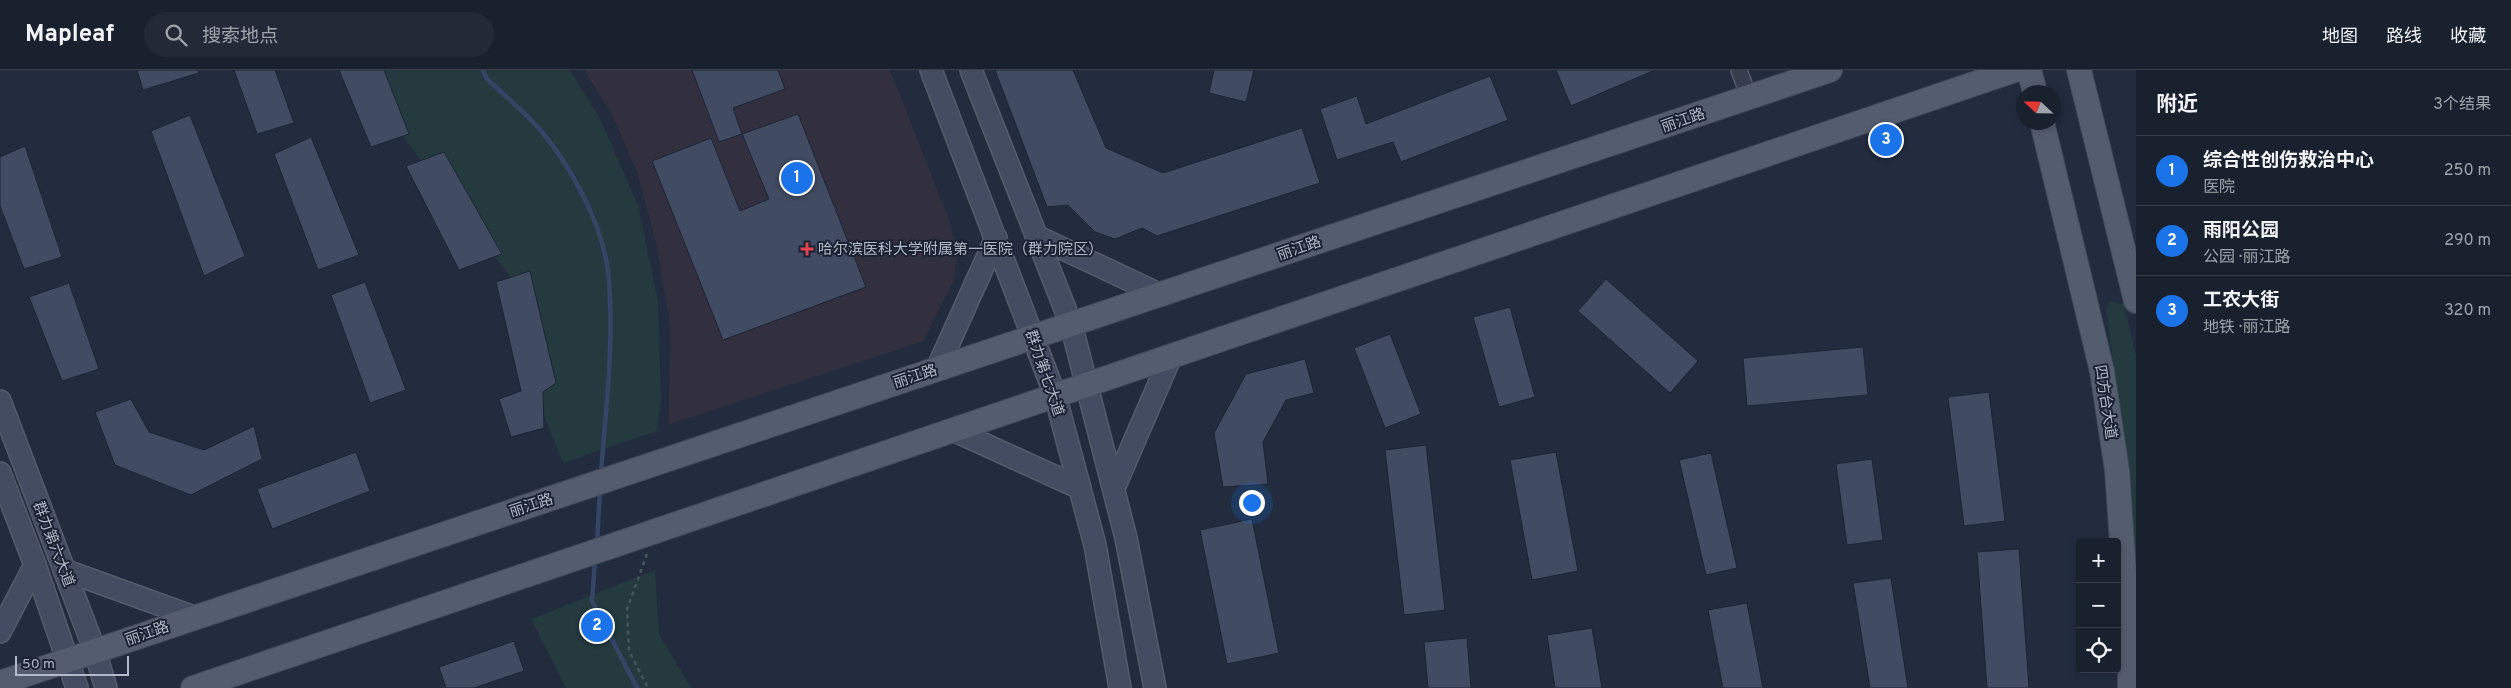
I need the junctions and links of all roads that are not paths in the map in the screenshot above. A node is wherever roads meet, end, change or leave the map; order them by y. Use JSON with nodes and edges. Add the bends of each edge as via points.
{"nodes":[{"id":1,"x":931,"y":70,"type":"edge"},
{"id":2,"x":971,"y":70,"type":"edge"},
{"id":3,"x":1739,"y":70,"type":"edge"},
{"id":4,"x":1830,"y":70,"type":"edge"},
{"id":5,"x":2015,"y":70,"type":"edge"},
{"id":6,"x":2029,"y":70,"type":"edge"},
{"id":7,"x":2079,"y":70,"type":"edge"},
{"id":8,"x":2032,"y":85,"type":"edge"},
{"id":9,"x":1749,"y":98,"type":"junction"},
{"id":10,"x":2044,"y":130,"type":"edge"},
{"id":11,"x":1036,"y":236,"type":"junction"},
{"id":12,"x":996,"y":238,"type":"junction"},
{"id":13,"x":1161,"y":295,"type":"junction"},
{"id":14,"x":2136,"y":301,"type":"edge"},
{"id":15,"x":1071,"y":324,"type":"junction"},
{"id":16,"x":1033,"y":336,"type":"junction"},
{"id":17,"x":1170,"y":356,"type":"junction"},
{"id":18,"x":937,"y":369,"type":"junction"},
{"id":19,"x":1088,"y":384,"type":"junction"},
{"id":20,"x":1055,"y":395,"type":"junction"},
{"id":21,"x":0,"y":400,"type":"edge"},
{"id":22,"x":953,"y":430,"type":"junction"},
{"id":23,"x":0,"y":473,"type":"edge"},
{"id":24,"x":1080,"y":488,"type":"junction"},
{"id":25,"x":1114,"y":488,"type":"junction"},
{"id":26,"x":35,"y":565,"type":"junction"},
{"id":27,"x":64,"y":570,"type":"junction"},
{"id":28,"x":194,"y":617,"type":"junction"},
{"id":29,"x":0,"y":632,"type":"edge"},
{"id":30,"x":95,"y":651,"type":"junction"},
{"id":31,"x":68,"y":662,"type":"junction"},
{"id":32,"x":0,"y":683,"type":"edge"},
{"id":33,"x":200,"y":687,"type":"edge"},
{"id":34,"x":77,"y":688,"type":"edge"},
{"id":35,"x":106,"y":688,"type":"edge"},
{"id":36,"x":1120,"y":688,"type":"edge"},
{"id":37,"x":1155,"y":688,"type":"edge"},
{"id":38,"x":2130,"y":688,"type":"edge"}],
"edges":[{"from":1,"to":12,"type":"main road","name":"群力第七大道"},
{"from":2,"to":11,"type":"main road"},
{"from":3,"to":9,"type":"street"},
{"from":4,"to":9,"type":"main road","name":"丽江路"},
{"from":5,"to":17,"type":"main road"},
{"from":6,"to":8,"type":"main road"},
{"from":7,"to":14,"type":"main road"},
{"from":9,"to":13,"type":"main road","name":"丽江路"},
{"from":10,"to":38,"type":"main road","name":"四方台大道","via":[[2102,371],[2116,470]]},
{"from":11,"to":13,"type":"main road"},
{"from":11,"to":15,"type":"main road"},
{"from":12,"to":16,"type":"main road","name":"群力第七大道"},
{"from":12,"to":18,"type":"main road"},
{"from":13,"to":15,"type":"main road","name":"丽江路"},
{"from":15,"to":16,"type":"main road","name":"丽江路"},
{"from":15,"to":19,"type":"main road"},
{"from":16,"to":18,"type":"main road","name":"丽江路"},
{"from":16,"to":20,"type":"main road","name":"群力第七大道"},
{"from":17,"to":19,"type":"main road"},
{"from":17,"to":25,"type":"main road"},
{"from":18,"to":28,"type":"main road","name":"丽江路"},
{"from":19,"to":20,"type":"main road"},
{"from":19,"to":25,"type":"main road"},
{"from":20,"to":22,"type":"main road"},
{"from":20,"to":24,"type":"main road","name":"群力第七大道"},
{"from":21,"to":27,"type":"main road","name":"群力第六大道"},
{"from":22,"to":24,"type":"main road"},
{"from":22,"to":33,"type":"main road"},
{"from":23,"to":26,"type":"main road","name":"群力第六大道"},
{"from":24,"to":36,"type":"main road","name":"群力第七大道","via":[[1095,545]]},
{"from":25,"to":37,"type":"main road"},
{"from":26,"to":29,"type":"main road"},
{"from":26,"to":31,"type":"main road","name":"群力第六大道"},
{"from":27,"to":28,"type":"main road"},
{"from":27,"to":30,"type":"main road","name":"群力第六大道"},
{"from":28,"to":30,"type":"main road","name":"丽江路"},
{"from":30,"to":31,"type":"main road","name":"丽江路"},
{"from":30,"to":35,"type":"main road","name":"群力第六大道"},
{"from":31,"to":32,"type":"main road","name":"丽江路"},
{"from":31,"to":34,"type":"main road","name":"群力第六大道"}]}
